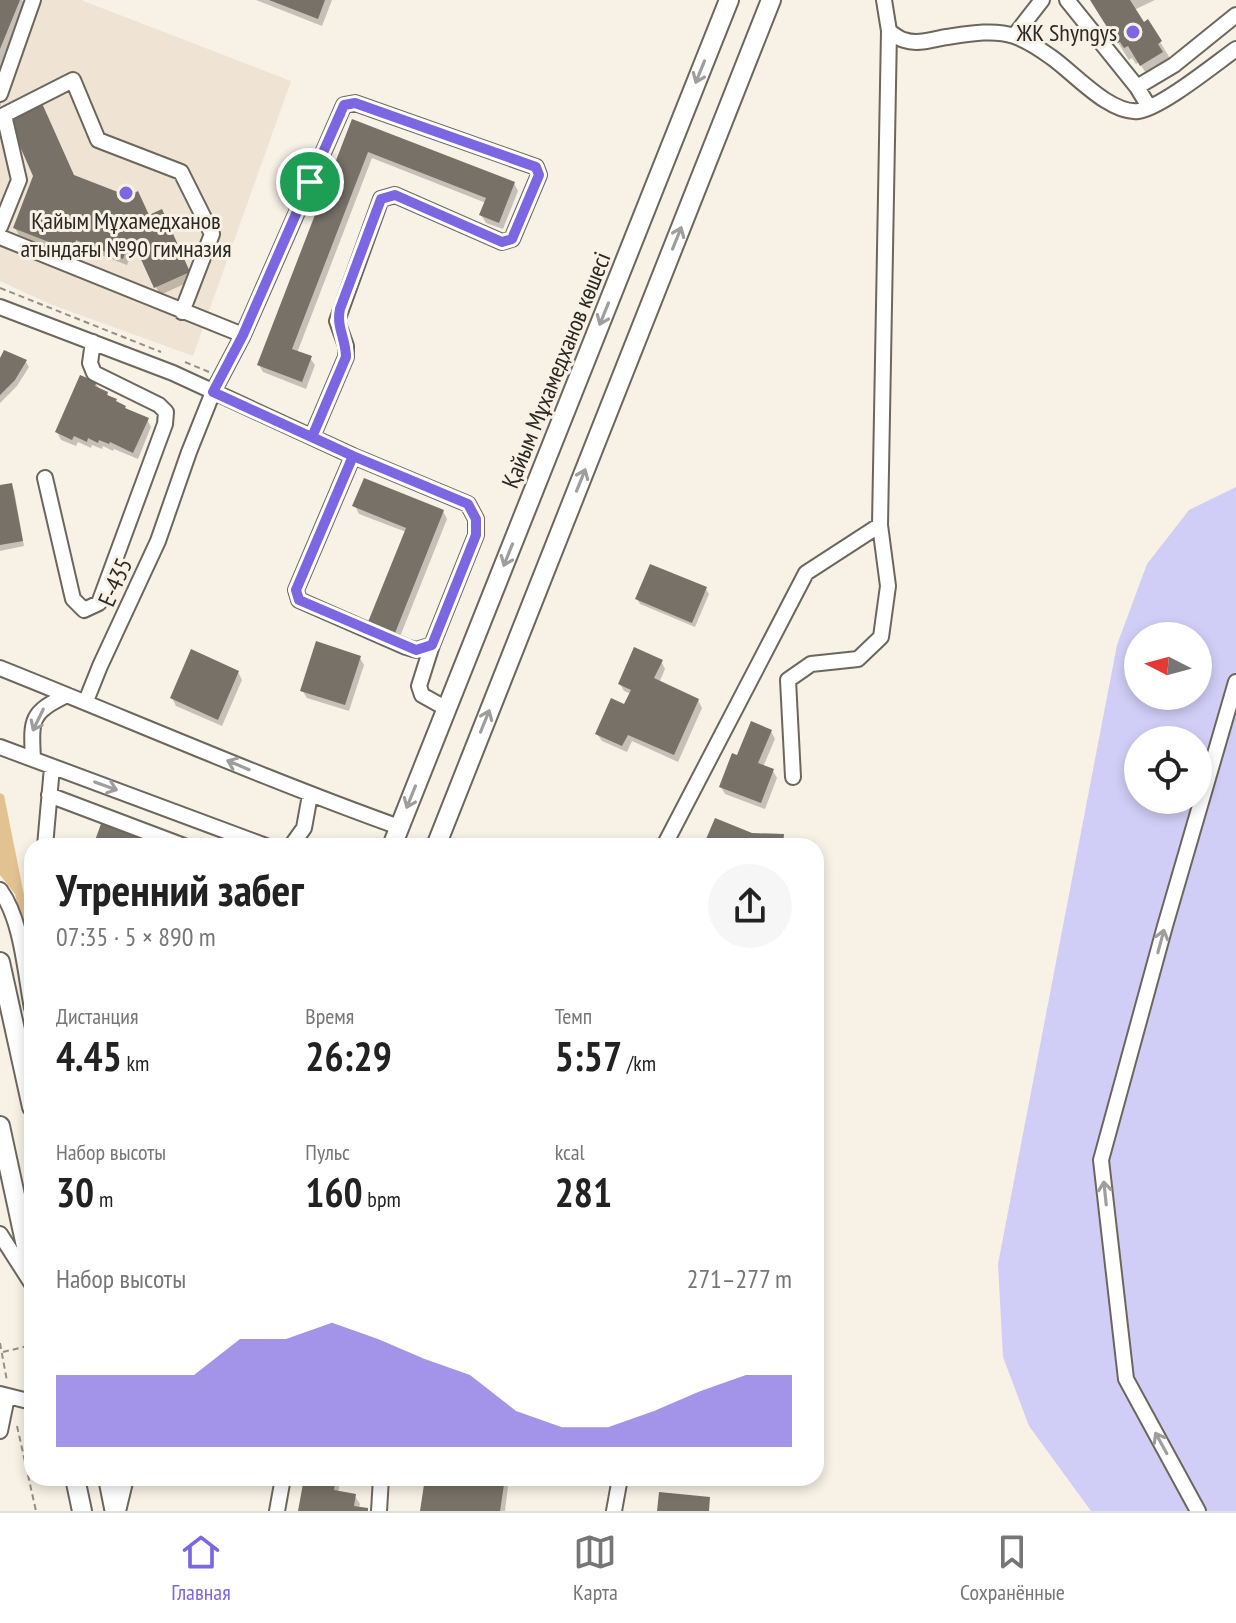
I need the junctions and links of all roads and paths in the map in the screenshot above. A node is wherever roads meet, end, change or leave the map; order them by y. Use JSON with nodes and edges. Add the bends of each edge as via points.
{"nodes":[{"id":1,"x":33,"y":0,"type":"edge"},
{"id":2,"x":729,"y":0,"type":"edge"},
{"id":3,"x":771,"y":0,"type":"edge"},
{"id":4,"x":884,"y":0,"type":"edge"},
{"id":5,"x":1042,"y":0,"type":"edge"},
{"id":6,"x":1067,"y":0,"type":"edge"},
{"id":7,"x":1236,"y":15,"type":"edge"},
{"id":8,"x":889,"y":31,"type":"junction"},
{"id":9,"x":1014,"y":36,"type":"junction"},
{"id":10,"x":1236,"y":49,"type":"edge"},
{"id":11,"x":1137,"y":87,"type":"junction"},
{"id":12,"x":0,"y":94,"type":"edge"},
{"id":13,"x":1149,"y":107,"type":"junction"},
{"id":14,"x":0,"y":227,"type":"edge"},
{"id":15,"x":0,"y":237,"type":"edge"},
{"id":16,"x":0,"y":288,"type":"edge"},
{"id":17,"x":0,"y":307,"type":"edge"},
{"id":18,"x":182,"y":312,"type":"junction"},
{"id":19,"x":243,"y":335,"type":"junction"},
{"id":20,"x":93,"y":342,"type":"junction"},
{"id":21,"x":162,"y":353,"type":"dead end"},
{"id":22,"x":177,"y":359,"type":"dead end"},
{"id":23,"x":221,"y":377,"type":"junction"},
{"id":24,"x":213,"y":392,"type":"junction"},
{"id":25,"x":312,"y":437,"type":"junction"},
{"id":26,"x":353,"y":456,"type":"junction"},
{"id":27,"x":45,"y":478,"type":"dead end"},
{"id":28,"x":880,"y":525,"type":"junction"},
{"id":29,"x":432,"y":645,"type":"junction"},
{"id":30,"x":0,"y":668,"type":"edge"},
{"id":31,"x":1236,"y":682,"type":"edge"},
{"id":32,"x":67,"y":695,"type":"junction"},
{"id":33,"x":86,"y":701,"type":"junction"},
{"id":34,"x":447,"y":709,"type":"junction"},
{"id":35,"x":0,"y":747,"type":"edge"},
{"id":36,"x":33,"y":759,"type":"junction"},
{"id":37,"x":52,"y":767,"type":"junction"},
{"id":38,"x":793,"y":777,"type":"dead end"},
{"id":39,"x":49,"y":795,"type":"junction"},
{"id":40,"x":310,"y":795,"type":"junction"},
{"id":41,"x":399,"y":827,"type":"junction"},
{"id":42,"x":46,"y":838,"type":"edge"},
{"id":43,"x":163,"y":838,"type":"edge"},
{"id":44,"x":244,"y":838,"type":"edge"},
{"id":45,"x":297,"y":838,"type":"edge"},
{"id":46,"x":395,"y":838,"type":"edge"},
{"id":47,"x":439,"y":838,"type":"edge"},
{"id":48,"x":668,"y":838,"type":"edge"},
{"id":49,"x":0,"y":890,"type":"edge"},
{"id":50,"x":0,"y":962,"type":"edge"},
{"id":51,"x":24,"y":965,"type":"edge"},
{"id":52,"x":24,"y":1071,"type":"edge"},
{"id":53,"x":0,"y":1126,"type":"edge"},
{"id":54,"x":0,"y":1234,"type":"edge"},
{"id":55,"x":24,"y":1237,"type":"edge"},
{"id":56,"x":24,"y":1272,"type":"edge"},
{"id":57,"x":0,"y":1343,"type":"edge"},
{"id":58,"x":24,"y":1347,"type":"edge"},
{"id":59,"x":2,"y":1353,"type":"edge"},
{"id":60,"x":6,"y":1395,"type":"edge"},
{"id":61,"x":16,"y":1426,"type":"dead end"},
{"id":62,"x":0,"y":1431,"type":"edge"},
{"id":63,"x":24,"y":1460,"type":"edge"},
{"id":64,"x":30,"y":1486,"type":"edge"},
{"id":65,"x":77,"y":1486,"type":"edge"},
{"id":66,"x":110,"y":1486,"type":"edge"},
{"id":67,"x":122,"y":1486,"type":"edge"},
{"id":68,"x":282,"y":1486,"type":"edge"},
{"id":69,"x":381,"y":1486,"type":"edge"},
{"id":70,"x":619,"y":1486,"type":"edge"},
{"id":71,"x":36,"y":1511,"type":"edge"},
{"id":72,"x":82,"y":1511,"type":"edge"},
{"id":73,"x":115,"y":1511,"type":"edge"},
{"id":74,"x":277,"y":1511,"type":"edge"},
{"id":75,"x":379,"y":1511,"type":"edge"},
{"id":76,"x":614,"y":1511,"type":"edge"},
{"id":77,"x":1198,"y":1511,"type":"edge"}],
"edges":[{"from":1,"to":12,"type":"street"},
{"from":2,"to":34,"type":"main road","name":"Қайым Мұхамедханов көшесі","one_way":true},
{"from":47,"to":3,"type":"main road","one_way":true},
{"from":4,"to":8,"type":"street"},
{"from":5,"to":9,"type":"street"},
{"from":6,"to":11,"type":"street"},
{"from":7,"to":11,"type":"street"},
{"from":8,"to":9,"type":"street","via":[[905,41]]},
{"from":8,"to":28,"type":"street"},
{"from":9,"to":13,"type":"street","via":[[1053,58],[1107,101],[1137,111]]},
{"from":10,"to":13,"type":"street"},
{"from":11,"to":13,"type":"street"},
{"from":14,"to":18,"type":"street","via":[[19,180],[4,115],[73,80],[98,140],[181,172],[212,234]]},
{"from":15,"to":18,"type":"street"},
{"from":16,"to":21,"type":"path"},
{"from":17,"to":20,"type":"street"},
{"from":18,"to":19,"type":"street"},
{"from":19,"to":23,"type":"street","name":"Е-435"},
{"from":19,"to":25,"type":"street","name":"Е-435","via":[[344,105],[355,103],[536,167],[539,175],[512,239],[502,242],[395,195],[381,199],[337,321],[346,357]]},
{"from":20,"to":24,"type":"street"},
{"from":20,"to":27,"type":"street","via":[[94,373],[166,412],[99,603],[84,610],[73,599]]},
{"from":22,"to":23,"type":"path"},
{"from":23,"to":24,"type":"street","name":"Е-435"},
{"from":24,"to":25,"type":"street"},
{"from":24,"to":33,"type":"street","name":"Е-435","via":[[158,541]]},
{"from":25,"to":26,"type":"street"},
{"from":26,"to":29,"type":"street","via":[[468,504],[476,519],[476,535]]},
{"from":26,"to":29,"type":"street","via":[[296,590],[299,600],[406,647]]},
{"from":28,"to":38,"type":"street","via":[[888,586],[881,637],[858,659],[811,664],[788,680]]},
{"from":28,"to":48,"type":"street","via":[[806,573]]},
{"from":29,"to":34,"type":"street","via":[[419,686],[422,695]]},
{"from":30,"to":32,"type":"street"},
{"from":77,"to":31,"type":"street","one_way":true,"via":[[1126,1379],[1101,1160]]},
{"from":32,"to":33,"type":"street"},
{"from":32,"to":36,"type":"street","one_way":true,"via":[[35,718]]},
{"from":40,"to":33,"type":"street","one_way":true},
{"from":34,"to":41,"type":"main road","name":"Қайым Мұхамедханов көшесі","one_way":true},
{"from":35,"to":36,"type":"street"},
{"from":36,"to":37,"type":"street"},
{"from":37,"to":39,"type":"street"},
{"from":37,"to":44,"type":"street","one_way":true},
{"from":39,"to":42,"type":"street"},
{"from":39,"to":43,"type":"street"},
{"from":40,"to":41,"type":"street"},
{"from":40,"to":45,"type":"street"},
{"from":41,"to":46,"type":"main road","name":"Қайым Мұхамедханов көшесі"},
{"from":49,"to":51,"type":"street"},
{"from":50,"to":52,"type":"main road"},
{"from":53,"to":55,"type":"main road"},
{"from":54,"to":56,"type":"street"},
{"from":57,"to":59,"type":"path"},
{"from":58,"to":59,"type":"path"},
{"from":59,"to":60,"type":"path"},
{"from":60,"to":62,"type":"street"},
{"from":61,"to":63,"type":"path"},
{"from":64,"to":71,"type":"path"},
{"from":65,"to":72,"type":"main road"},
{"from":66,"to":73,"type":"main road"},
{"from":67,"to":73,"type":"main road"},
{"from":68,"to":74,"type":"street"},
{"from":69,"to":75,"type":"street"},
{"from":70,"to":76,"type":"street"}]}
